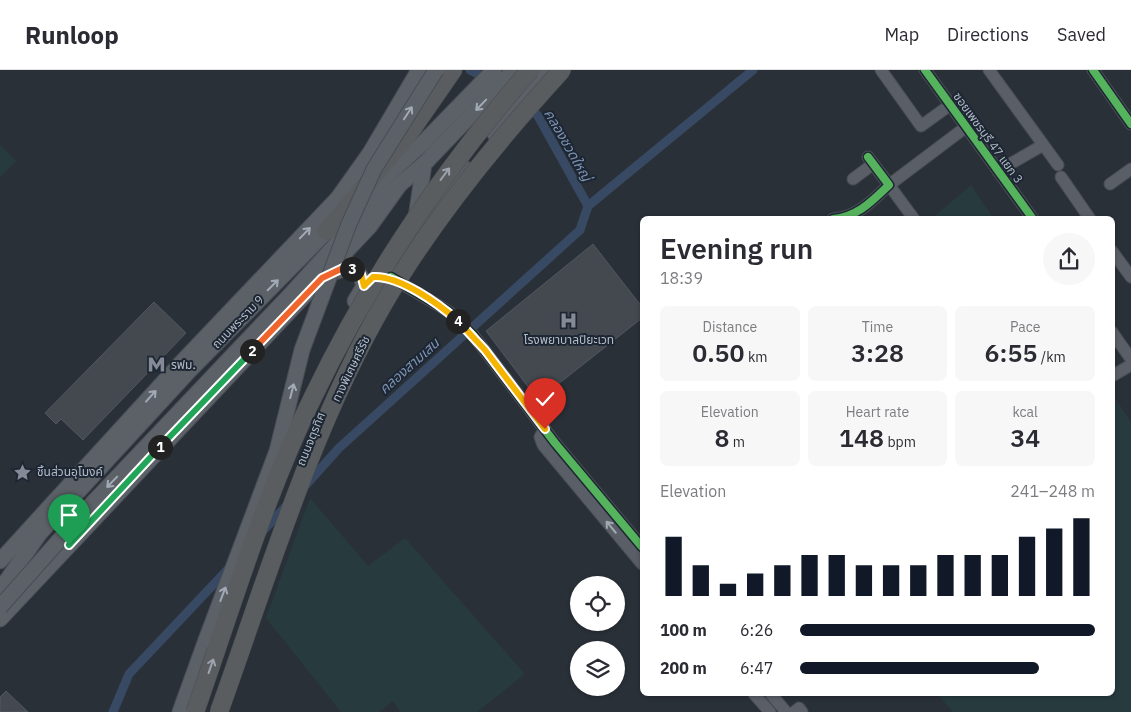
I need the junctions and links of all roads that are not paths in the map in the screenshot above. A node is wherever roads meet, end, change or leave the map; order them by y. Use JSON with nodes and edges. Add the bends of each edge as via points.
{"nodes":[{"id":1,"x":419,"y":70,"type":"edge"},
{"id":2,"x":494,"y":70,"type":"edge"},
{"id":3,"x":514,"y":70,"type":"edge"},
{"id":4,"x":530,"y":70,"type":"edge"},
{"id":5,"x":549,"y":70,"type":"edge"},
{"id":6,"x":562,"y":70,"type":"edge"},
{"id":7,"x":881,"y":70,"type":"edge"},
{"id":8,"x":925,"y":70,"type":"edge"},
{"id":9,"x":989,"y":70,"type":"edge"},
{"id":10,"x":1092,"y":70,"type":"edge"},
{"id":11,"x":445,"y":74,"type":"edge"},
{"id":12,"x":950,"y":104,"type":"junction"},
{"id":13,"x":1131,"y":124,"type":"edge"},
{"id":14,"x":966,"y":127,"type":"junction"},
{"id":15,"x":408,"y":135,"type":"junction"},
{"id":16,"x":1043,"y":145,"type":"junction"},
{"id":17,"x":424,"y":164,"type":"junction"},
{"id":18,"x":1131,"y":168,"type":"edge"},
{"id":19,"x":998,"y":171,"type":"junction"},
{"id":20,"x":853,"y":179,"type":"dead end"},
{"id":21,"x":889,"y":184,"type":"junction"},
{"id":22,"x":1110,"y":184,"type":"dead end"},
{"id":23,"x":398,"y":187,"type":"junction"},
{"id":24,"x":338,"y":198,"type":"junction"},
{"id":25,"x":846,"y":216,"type":"edge"},
{"id":26,"x":912,"y":216,"type":"edge"},
{"id":27,"x":1031,"y":216,"type":"edge"},
{"id":28,"x":1088,"y":216,"type":"edge"},
{"id":29,"x":327,"y":231,"type":"junction"},
{"id":30,"x":412,"y":244,"type":"junction"},
{"id":31,"x":1115,"y":258,"type":"edge"},
{"id":32,"x":391,"y":277,"type":"junction"},
{"id":33,"x":1131,"y":277,"type":"edge"},
{"id":34,"x":322,"y":278,"type":"junction"},
{"id":35,"x":364,"y":286,"type":"junction"},
{"id":36,"x":223,"y":319,"type":"junction"},
{"id":37,"x":1115,"y":336,"type":"edge"},
{"id":38,"x":1131,"y":359,"type":"edge"},
{"id":39,"x":1131,"y":364,"type":"edge"},
{"id":40,"x":190,"y":370,"type":"junction"},
{"id":41,"x":1115,"y":374,"type":"edge"},
{"id":42,"x":163,"y":400,"type":"junction"},
{"id":43,"x":147,"y":416,"type":"junction"},
{"id":44,"x":184,"y":422,"type":"junction"},
{"id":45,"x":169,"y":437,"type":"junction"},
{"id":46,"x":277,"y":451,"type":"junction"},
{"id":47,"x":585,"y":488,"type":"junction"},
{"id":48,"x":40,"y":532,"type":"junction"},
{"id":49,"x":640,"y":545,"type":"edge"},
{"id":50,"x":0,"y":561,"type":"edge"},
{"id":51,"x":640,"y":561,"type":"edge"},
{"id":52,"x":0,"y":573,"type":"edge"},
{"id":53,"x":0,"y":590,"type":"edge"},
{"id":54,"x":0,"y":607,"type":"edge"},
{"id":55,"x":0,"y":619,"type":"edge"},
{"id":56,"x":764,"y":696,"type":"edge"},
{"id":57,"x":180,"y":712,"type":"edge"},
{"id":58,"x":195,"y":712,"type":"edge"},
{"id":59,"x":210,"y":712,"type":"edge"},
{"id":60,"x":219,"y":712,"type":"edge"},
{"id":61,"x":770,"y":712,"type":"edge"},
{"id":62,"x":786,"y":712,"type":"edge"},
{"id":63,"x":794,"y":712,"type":"edge"},
{"id":64,"x":802,"y":712,"type":"edge"}],
"edges":[{"from":1,"to":24,"type":"main road","name":"ถนนพระราม 9","via":[[370,153]]},
{"from":2,"to":29,"type":"main road","name":"ถนนพระราม 9","via":[[441,125]]},
{"from":3,"to":17,"type":"main road","name":"ถนนพระราม 9","one_way":true},
{"from":58,"to":4,"type":"highway","name":"ทางพิเศษศรีรัช","one_way":true,"bridge":true,"via":[[281,469],[312,397],[380,272],[443,175]]},
{"from":5,"to":30,"type":"main road","name":"ถนนจตุรทิศ","via":[[445,195]]},
{"from":6,"to":60,"type":"highway","name":"ทางพิเศษศรีรัช","bridge":true,"via":[[476,169],[384,303],[322,431]]},
{"from":7,"to":12,"type":"street","via":[[921,126]]},
{"from":8,"to":12,"type":"street","name":"ซอยเพชรบุรี 47 แยก 3"},
{"from":9,"to":16,"type":"street"},
{"from":10,"to":13,"type":"street"},
{"from":11,"to":15,"type":"highway"},
{"from":46,"to":11,"type":"main road","one_way":true,"bridge":true,"via":[[302,350],[349,224],[374,169]]},
{"from":12,"to":14,"type":"street","name":"ซอยเพชรบุรี 47 แยก 3"},
{"from":14,"to":19,"type":"street","name":"ซอยเพชรบุรี 47 แยก 3"},
{"from":14,"to":21,"type":"street"},
{"from":15,"to":24,"type":"main road"},
{"from":15,"to":29,"type":"highway"},
{"from":16,"to":19,"type":"street"},
{"from":16,"to":28,"type":"street"},
{"from":17,"to":23,"type":"main road","name":"ถนนพระราม 9"},
{"from":17,"to":30,"type":"main road"},
{"from":18,"to":22,"type":"street"},
{"from":19,"to":27,"type":"street","name":"ซอยเพชรบุรี 47 แยก 3"},
{"from":20,"to":21,"type":"street","via":[[871,160]]},
{"from":21,"to":25,"type":"street","via":[[867,206]]},
{"from":21,"to":26,"type":"street"},
{"from":23,"to":34,"type":"main road","name":"ถนนพระราม 9","via":[[370,226]]},
{"from":23,"to":54,"type":"main road","name":"ถนนพระราม 9","one_way":true,"bridge":true,"via":[[359,219],[86,510]]},
{"from":36,"to":24,"type":"main road","name":"ถนนพระราม 9","one_way":true},
{"from":40,"to":29,"type":"main road","name":"ถนนพระราม 9","one_way":true},
{"from":30,"to":32,"type":"main road","name":"ถนนจตุรทิศ"},
{"from":31,"to":33,"type":"street"},
{"from":32,"to":35,"type":"main road","via":[[373,277]]},
{"from":32,"to":47,"type":"street","via":[[438,304],[473,335],[545,429]]},
{"from":32,"to":59,"type":"main road","name":"ถนนจตุรทิศ","via":[[318,420]]},
{"from":34,"to":35,"type":"main road","via":[[343,268],[354,269],[361,274]]},
{"from":34,"to":44,"type":"main road","name":"ถนนพระราม 9"},
{"from":35,"to":46,"type":"main road","bridge":true},
{"from":36,"to":40,"type":"main road"},
{"from":50,"to":36,"type":"main road","name":"ถนนพระราม 9","one_way":true},
{"from":37,"to":38,"type":"street"},
{"from":39,"to":41,"type":"street"},
{"from":40,"to":42,"type":"main road","name":"ถนนพระราม 9"},
{"from":42,"to":43,"type":"main road","name":"ถนนพระราม 9"},
{"from":42,"to":44,"type":"main road","via":[[169,418]]},
{"from":43,"to":45,"type":"main road","via":[[166,421],[170,427]]},
{"from":43,"to":48,"type":"main road","name":"ถนนพระราม 9"},
{"from":44,"to":45,"type":"main road","name":"ถนนพระราม 9"},
{"from":45,"to":55,"type":"main road","name":"ถนนพระราม 9"},
{"from":57,"to":46,"type":"main road","one_way":true,"bridge":true},
{"from":47,"to":49,"type":"street"},
{"from":51,"to":47,"type":"street","one_way":true},
{"from":48,"to":52,"type":"main road"},
{"from":48,"to":53,"type":"main road","name":"ถนนพระราม 9"},
{"from":56,"to":61,"type":"street"},
{"from":56,"to":62,"type":"street"},
{"from":63,"to":64,"type":"street","via":[[799,708]]}]}
